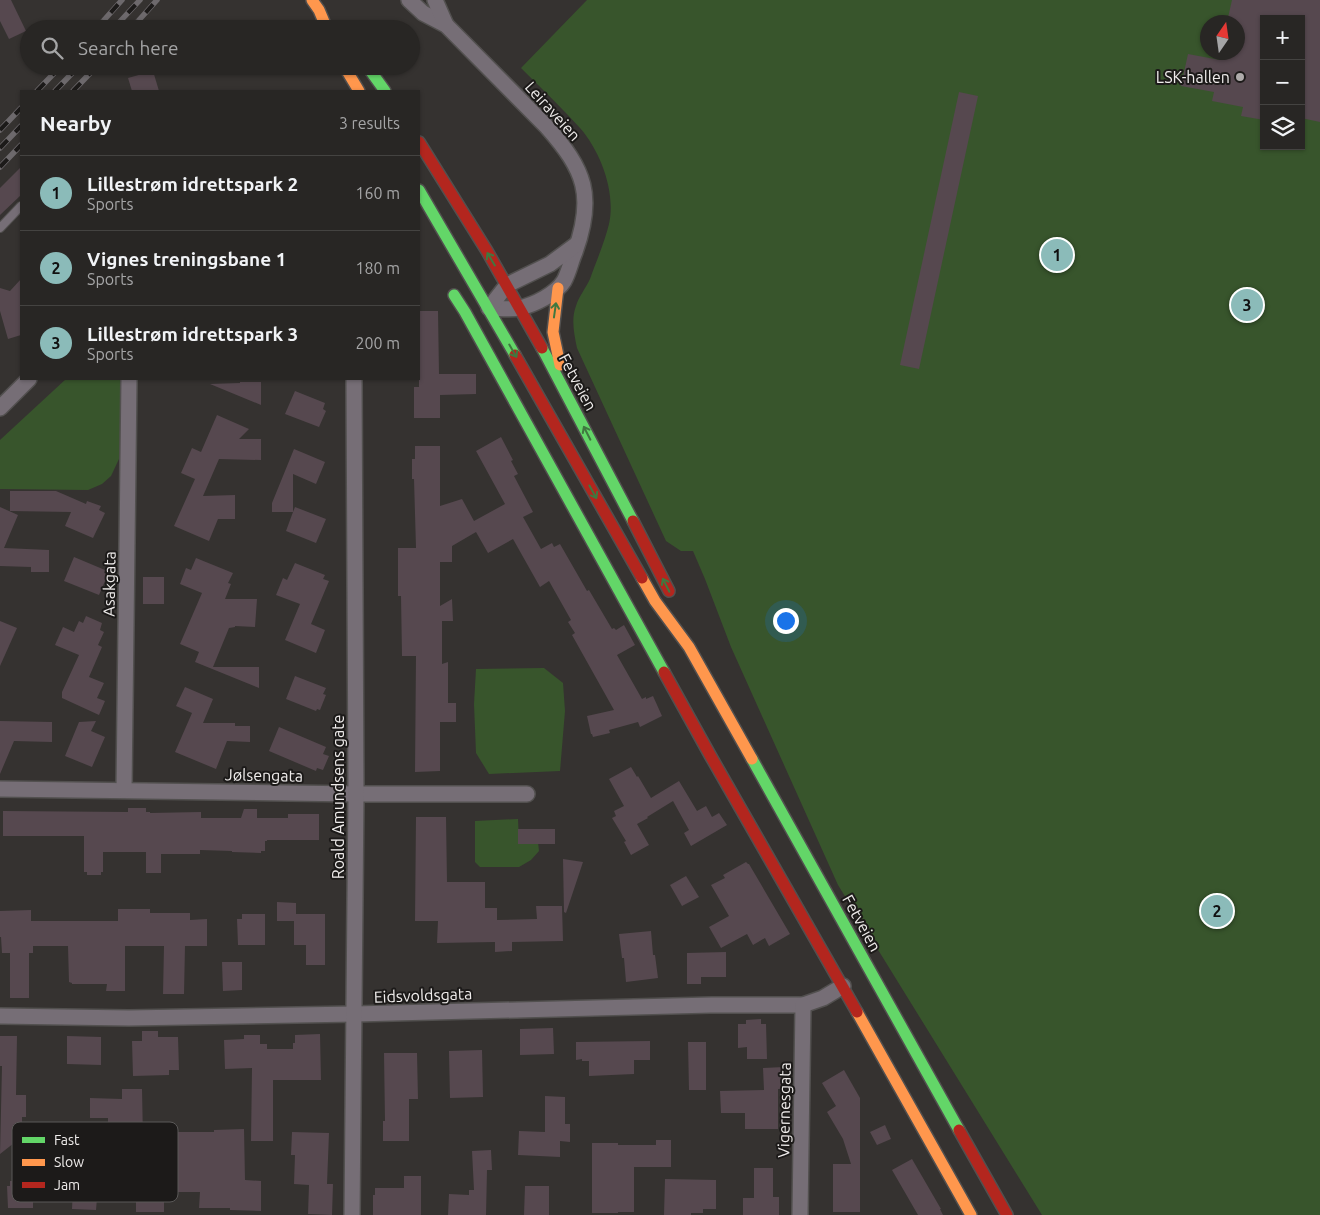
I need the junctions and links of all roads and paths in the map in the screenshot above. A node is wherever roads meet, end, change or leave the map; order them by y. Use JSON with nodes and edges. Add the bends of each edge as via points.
{"nodes":[{"id":1,"x":312,"y":0,"type":"edge"},
{"id":2,"x":409,"y":0,"type":"edge"},
{"id":3,"x":435,"y":0,"type":"edge"},
{"id":4,"x":319,"y":10,"type":"junction"},
{"id":5,"x":323,"y":20,"type":"edge"},
{"id":6,"x":328,"y":20,"type":"edge"},
{"id":7,"x":446,"y":25,"type":"junction"},
{"id":8,"x":349,"y":75,"type":"edge"},
{"id":9,"x":373,"y":75,"type":"edge"},
{"id":10,"x":358,"y":90,"type":"edge"},
{"id":11,"x":383,"y":90,"type":"edge"},
{"id":12,"x":420,"y":144,"type":"edge"},
{"id":13,"x":420,"y":192,"type":"edge"},
{"id":14,"x":20,"y":208,"type":"edge"},
{"id":15,"x":0,"y":228,"type":"edge"},
{"id":16,"x":577,"y":244,"type":"junction"},
{"id":17,"x":507,"y":285,"type":"junction"},
{"id":18,"x":558,"y":288,"type":"junction"},
{"id":19,"x":454,"y":295,"type":"dead end"},
{"id":20,"x":489,"y":308,"type":"junction"},
{"id":21,"x":519,"y":308,"type":"junction"},
{"id":22,"x":28,"y":380,"type":"edge"},
{"id":23,"x":129,"y":380,"type":"edge"},
{"id":24,"x":354,"y":380,"type":"edge"},
{"id":25,"x":566,"y":393,"type":"junction"},
{"id":26,"x":0,"y":408,"type":"edge"},
{"id":27,"x":689,"y":647,"type":"junction"},
{"id":28,"x":0,"y":789,"type":"edge"},
{"id":29,"x":124,"y":790,"type":"junction"},
{"id":30,"x":356,"y":794,"type":"junction"},
{"id":31,"x":527,"y":794,"type":"dead end"},
{"id":32,"x":843,"y":986,"type":"junction"},
{"id":33,"x":803,"y":1005,"type":"junction"},
{"id":34,"x":355,"y":1014,"type":"junction"},
{"id":35,"x":0,"y":1016,"type":"edge"},
{"id":36,"x":352,"y":1215,"type":"edge"},
{"id":37,"x":800,"y":1215,"type":"edge"},
{"id":38,"x":971,"y":1215,"type":"edge"},
{"id":39,"x":1007,"y":1215,"type":"edge"}],
"edges":[{"from":1,"to":4,"type":"main road"},
{"from":2,"to":7,"type":"street","name":"Leiraveien"},
{"from":3,"to":7,"type":"street","name":"Leiraveien"},
{"from":4,"to":5,"type":"main road"},
{"from":4,"to":6,"type":"main road"},
{"from":7,"to":16,"type":"street","name":"Leiraveien","via":[[547,127],[571,157],[580,175],[585,204]]},
{"from":8,"to":10,"type":"main road"},
{"from":9,"to":11,"type":"main road"},
{"from":17,"to":12,"type":"main road","name":"Fetveien","one_way":true},
{"from":13,"to":20,"type":"main road","name":"Fetveien"},
{"from":14,"to":15,"type":"lane"},
{"from":16,"to":17,"type":"street","via":[[550,264]]},
{"from":16,"to":18,"type":"street","name":"Leiraveien"},
{"from":17,"to":20,"type":"street"},
{"from":17,"to":21,"type":"main road","name":"Fetveien"},
{"from":18,"to":21,"type":"street","via":[[535,303]]},
{"from":25,"to":18,"type":"main road","one_way":true,"via":[[553,332]]},
{"from":19,"to":32,"type":"main road","via":[[710,755]]},
{"from":20,"to":21,"type":"street"},
{"from":20,"to":27,"type":"main road","name":"Fetveien","one_way":true,"via":[[655,601]]},
{"from":21,"to":25,"type":"main road","name":"Fetveien"},
{"from":22,"to":26,"type":"street"},
{"from":23,"to":29,"type":"street","name":"Asakgata"},
{"from":24,"to":30,"type":"street","name":"Roald Amundsens gate"},
{"from":27,"to":25,"type":"main road","name":"Fetveien","one_way":true,"via":[[670,593]]},
{"from":27,"to":39,"type":"main road","name":"Fetveien"},
{"from":28,"to":29,"type":"street","name":"Jølsengata"},
{"from":29,"to":30,"type":"street","name":"Jølsengata"},
{"from":30,"to":31,"type":"street","name":"Jølsengata"},
{"from":30,"to":34,"type":"street","name":"Roald Amundsens gate"},
{"from":32,"to":33,"type":"street","name":"Eidsvoldsgata"},
{"from":32,"to":38,"type":"main road"},
{"from":33,"to":34,"type":"street","name":"Eidsvoldsgata"},
{"from":33,"to":37,"type":"street","name":"Vigernesgata"},
{"from":34,"to":35,"type":"street","name":"Eidsvoldsgata","via":[[129,1018]]},
{"from":34,"to":36,"type":"street","name":"Roald Amundsens gate"}]}
